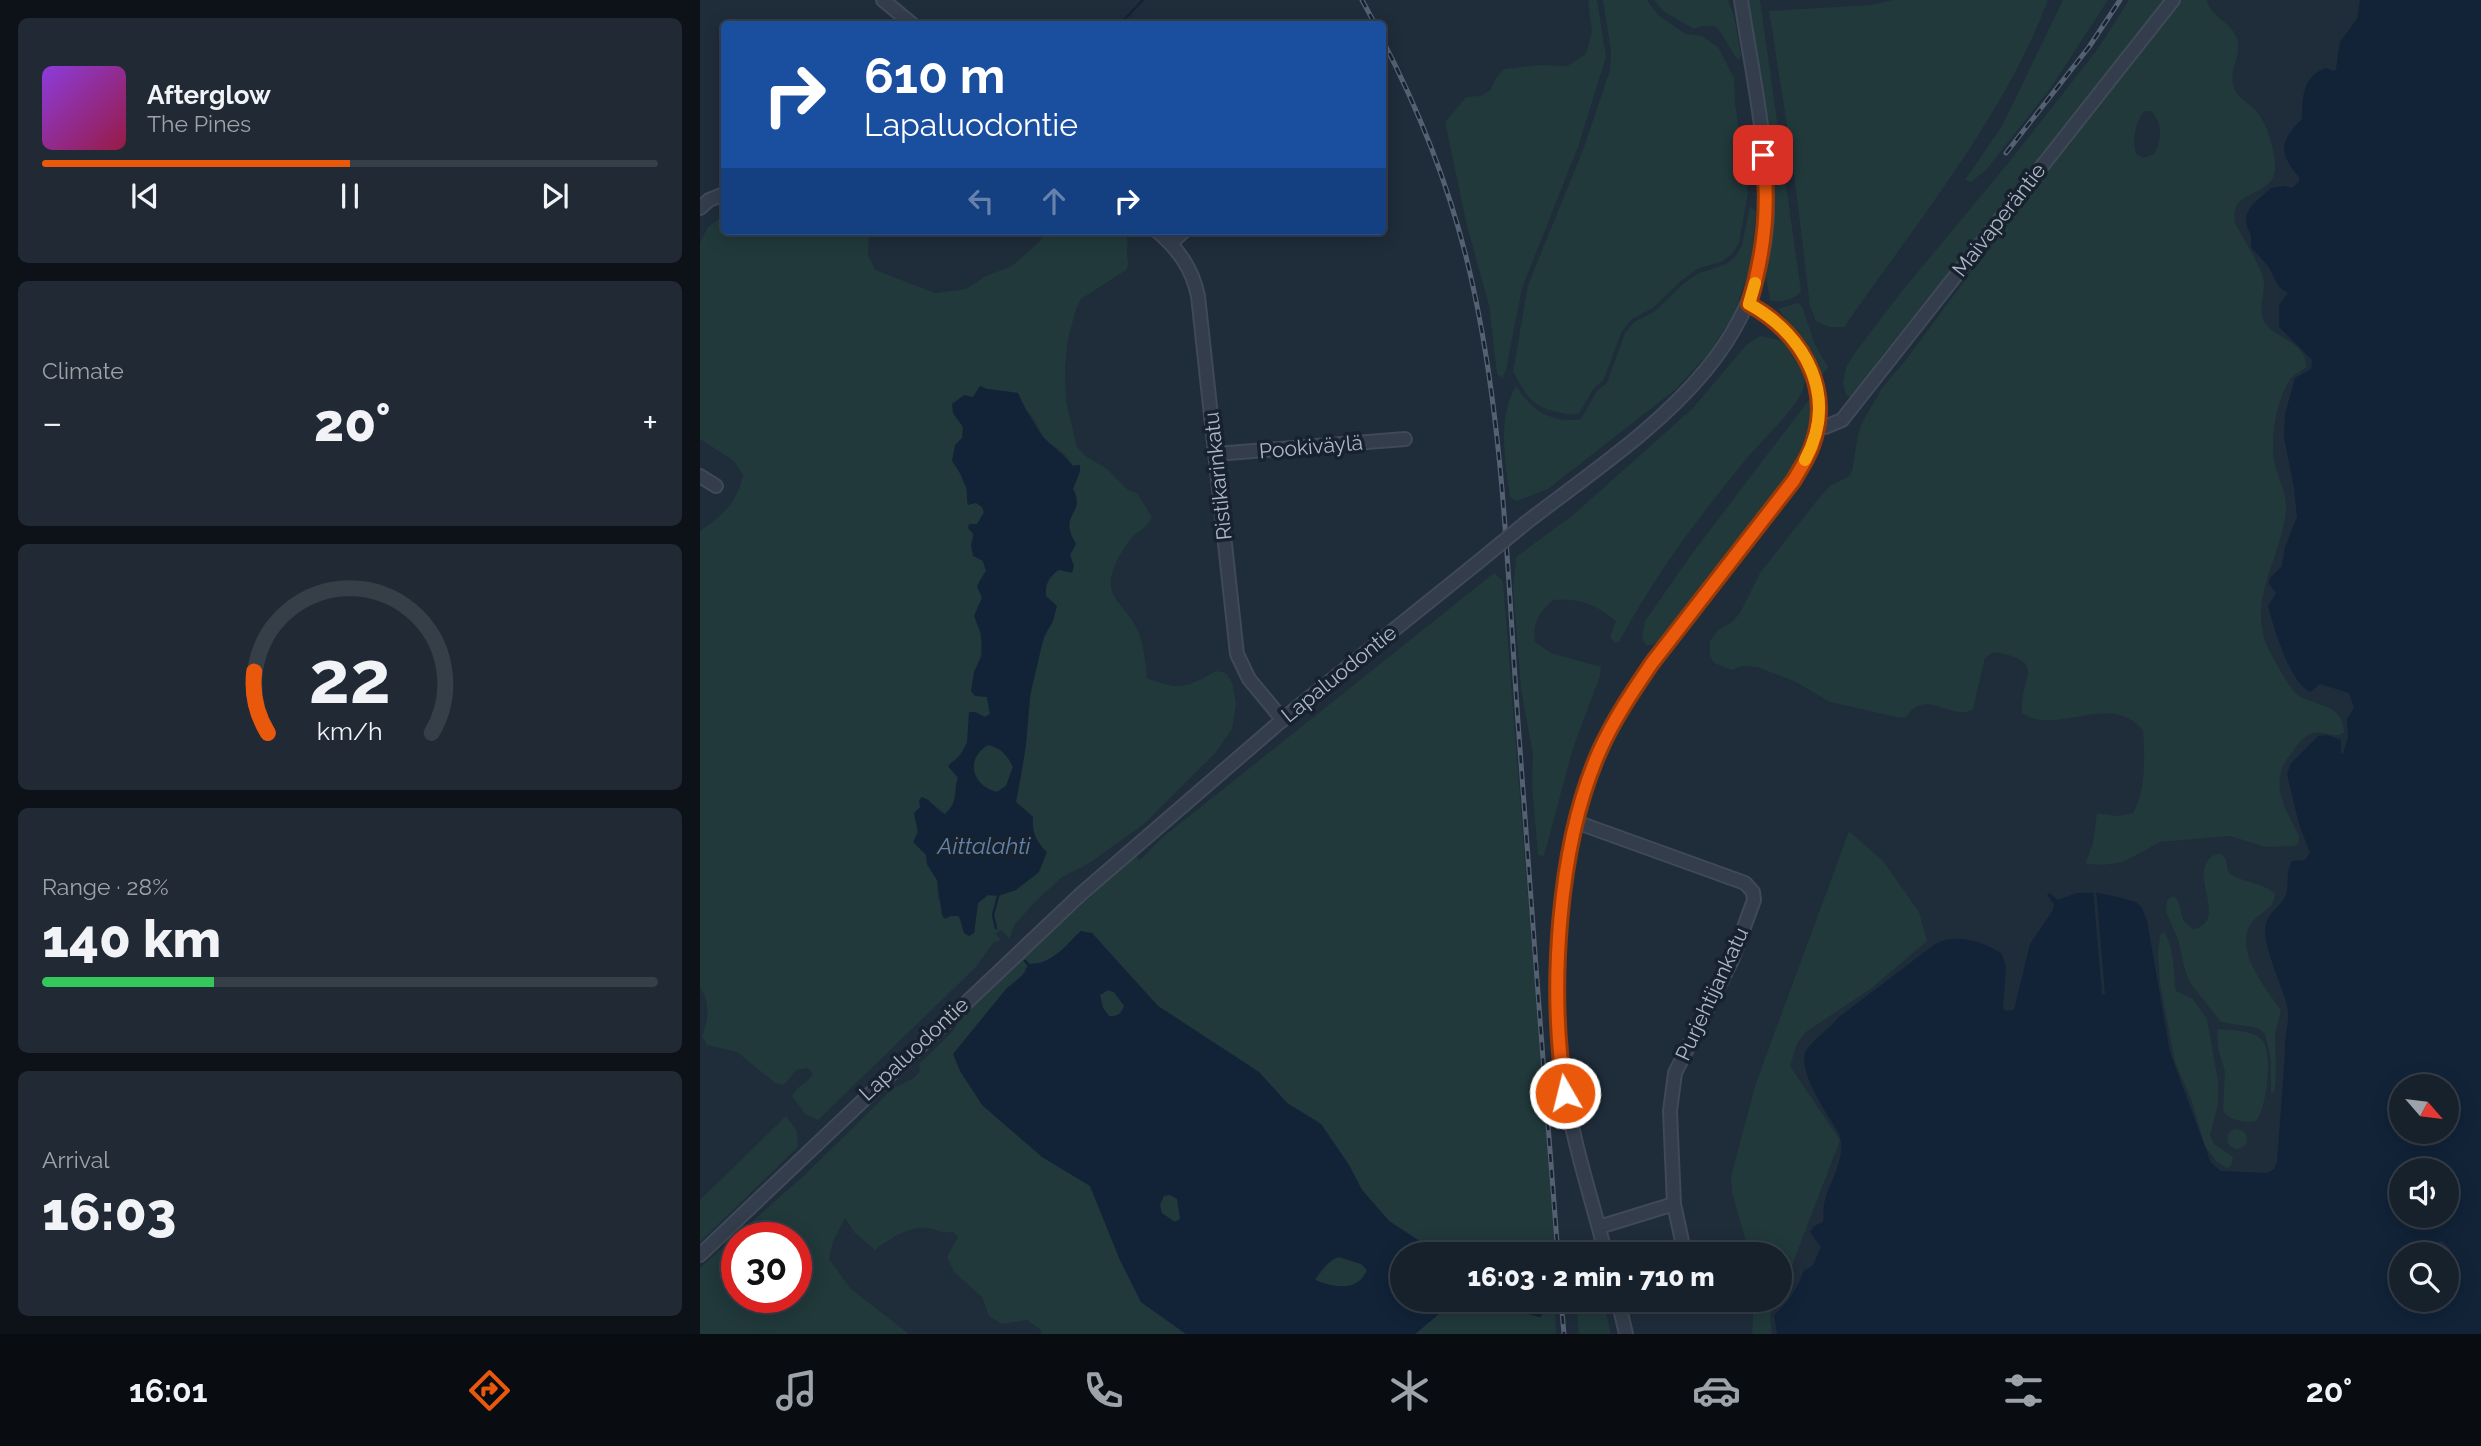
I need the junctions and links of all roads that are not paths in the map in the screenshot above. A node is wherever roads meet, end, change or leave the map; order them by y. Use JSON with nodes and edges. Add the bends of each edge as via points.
{"nodes":[{"id":1,"x":883,"y":0,"type":"edge"},
{"id":2,"x":1741,"y":0,"type":"edge"},
{"id":3,"x":2173,"y":0,"type":"edge"},
{"id":4,"x":908,"y":21,"type":"edge"},
{"id":5,"x":721,"y":195,"type":"edge"},
{"id":6,"x":700,"y":208,"type":"edge"},
{"id":7,"x":1162,"y":235,"type":"edge"},
{"id":8,"x":1180,"y":235,"type":"edge"},
{"id":9,"x":1171,"y":243,"type":"junction"},
{"id":10,"x":1749,"y":304,"type":"junction"},
{"id":11,"x":1817,"y":427,"type":"junction"},
{"id":12,"x":1405,"y":439,"type":"dead end"},
{"id":13,"x":1216,"y":454,"type":"junction"},
{"id":14,"x":700,"y":476,"type":"edge"},
{"id":15,"x":716,"y":486,"type":"dead end"},
{"id":16,"x":1283,"y":720,"type":"junction"},
{"id":17,"x":1576,"y":822,"type":"junction"},
{"id":18,"x":1674,"y":1204,"type":"junction"},
{"id":19,"x":1599,"y":1227,"type":"junction"},
{"id":20,"x":1603,"y":1242,"type":"edge"},
{"id":21,"x":1682,"y":1242,"type":"edge"},
{"id":22,"x":700,"y":1255,"type":"edge"},
{"id":23,"x":1621,"y":1312,"type":"edge"},
{"id":24,"x":1626,"y":1334,"type":"edge"}],
"edges":[{"from":1,"to":4,"type":"street"},
{"from":2,"to":10,"type":"street","name":"Lapaluodontie","via":[[1767,203],[1761,257]]},
{"from":3,"to":11,"type":"street","name":"Maivaperäntie","via":[[1842,420]]},
{"from":5,"to":6,"type":"street"},
{"from":7,"to":9,"type":"street","name":"Ristikarinkatu"},
{"from":8,"to":9,"type":"street"},
{"from":9,"to":13,"type":"street","name":"Ristikarinkatu","via":[[1195,281]]},
{"from":10,"to":11,"type":"street","via":[[1776,321],[1801,351],[1816,384]]},
{"from":10,"to":16,"type":"street","name":"Lapaluodontie","bridge":true,"via":[[1715,361],[1646,429]]},
{"from":11,"to":17,"type":"street","via":[[1794,480],[1652,663],[1615,721],[1589,778]]},
{"from":12,"to":13,"type":"street","name":"Pookiväylä"},
{"from":13,"to":16,"type":"street","name":"Ristikarinkatu","via":[[1237,654],[1249,679]]},
{"from":14,"to":15,"type":"street"},
{"from":16,"to":22,"type":"street","name":"Lapaluodontie","via":[[1071,903]]},
{"from":17,"to":18,"type":"street","name":"Purjehtijankatu","via":[[1745,883],[1754,896],[1735,953],[1675,1073],[1670,1111]]},
{"from":17,"to":19,"type":"street","via":[[1559,938],[1558,1034],[1565,1093]]},
{"from":18,"to":19,"type":"street"},
{"from":18,"to":21,"type":"street","name":"Purjehtijankatu"},
{"from":19,"to":20,"type":"street"},
{"from":23,"to":24,"type":"street"}]}
